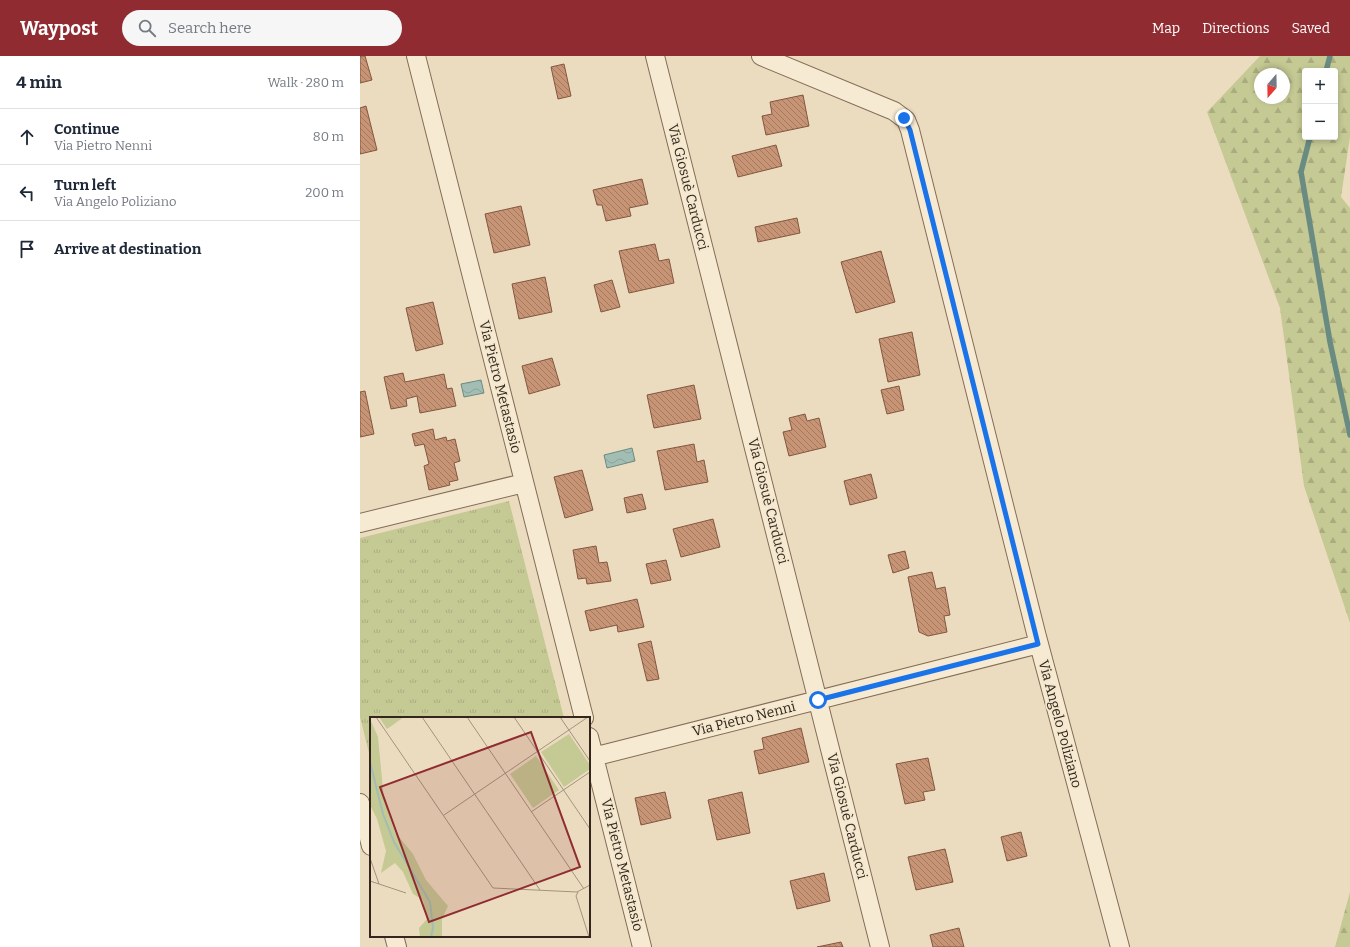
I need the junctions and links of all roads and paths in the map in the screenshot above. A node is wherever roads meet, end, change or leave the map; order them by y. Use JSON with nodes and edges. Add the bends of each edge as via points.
{"nodes":[{"id":1,"x":416,"y":56,"type":"edge"},
{"id":2,"x":655,"y":56,"type":"edge"},
{"id":3,"x":761,"y":56,"type":"edge"},
{"id":4,"x":524,"y":483,"type":"junction"},
{"id":5,"x":360,"y":523,"type":"edge"},
{"id":6,"x":1038,"y":644,"type":"junction"},
{"id":7,"x":818,"y":700,"type":"junction"},
{"id":8,"x":584,"y":717,"type":"edge"},
{"id":9,"x":590,"y":744,"type":"edge"},
{"id":10,"x":592,"y":757,"type":"edge"},
{"id":11,"x":364,"y":812,"type":"edge"},
{"id":12,"x":370,"y":841,"type":"edge"},
{"id":13,"x":394,"y":937,"type":"edge"},
{"id":14,"x":397,"y":947,"type":"edge"},
{"id":15,"x":642,"y":947,"type":"edge"},
{"id":16,"x":880,"y":947,"type":"edge"},
{"id":17,"x":1120,"y":947,"type":"edge"}],
"edges":[{"from":1,"to":4,"type":"street","name":"Via Pietro Metastasio"},
{"from":2,"to":7,"type":"street","name":"Via Giosuè Carducci"},
{"from":3,"to":6,"type":"street","name":"Via Angelo Poliziano","via":[[894,111],[908,123]]},
{"from":4,"to":5,"type":"street"},
{"from":4,"to":8,"type":"street","name":"Via Pietro Metastasio"},
{"from":6,"to":7,"type":"street","name":"Via Pietro Nenni"},
{"from":6,"to":17,"type":"street","name":"Via Angelo Poliziano"},
{"from":7,"to":10,"type":"street","name":"Via Pietro Nenni"},
{"from":7,"to":16,"type":"street","name":"Via Giosuè Carducci"},
{"from":9,"to":10,"type":"street","name":"Via Pietro Metastasio"},
{"from":10,"to":15,"type":"street","name":"Via Pietro Metastasio"},
{"from":11,"to":12,"type":"street"},
{"from":13,"to":14,"type":"street"}]}
